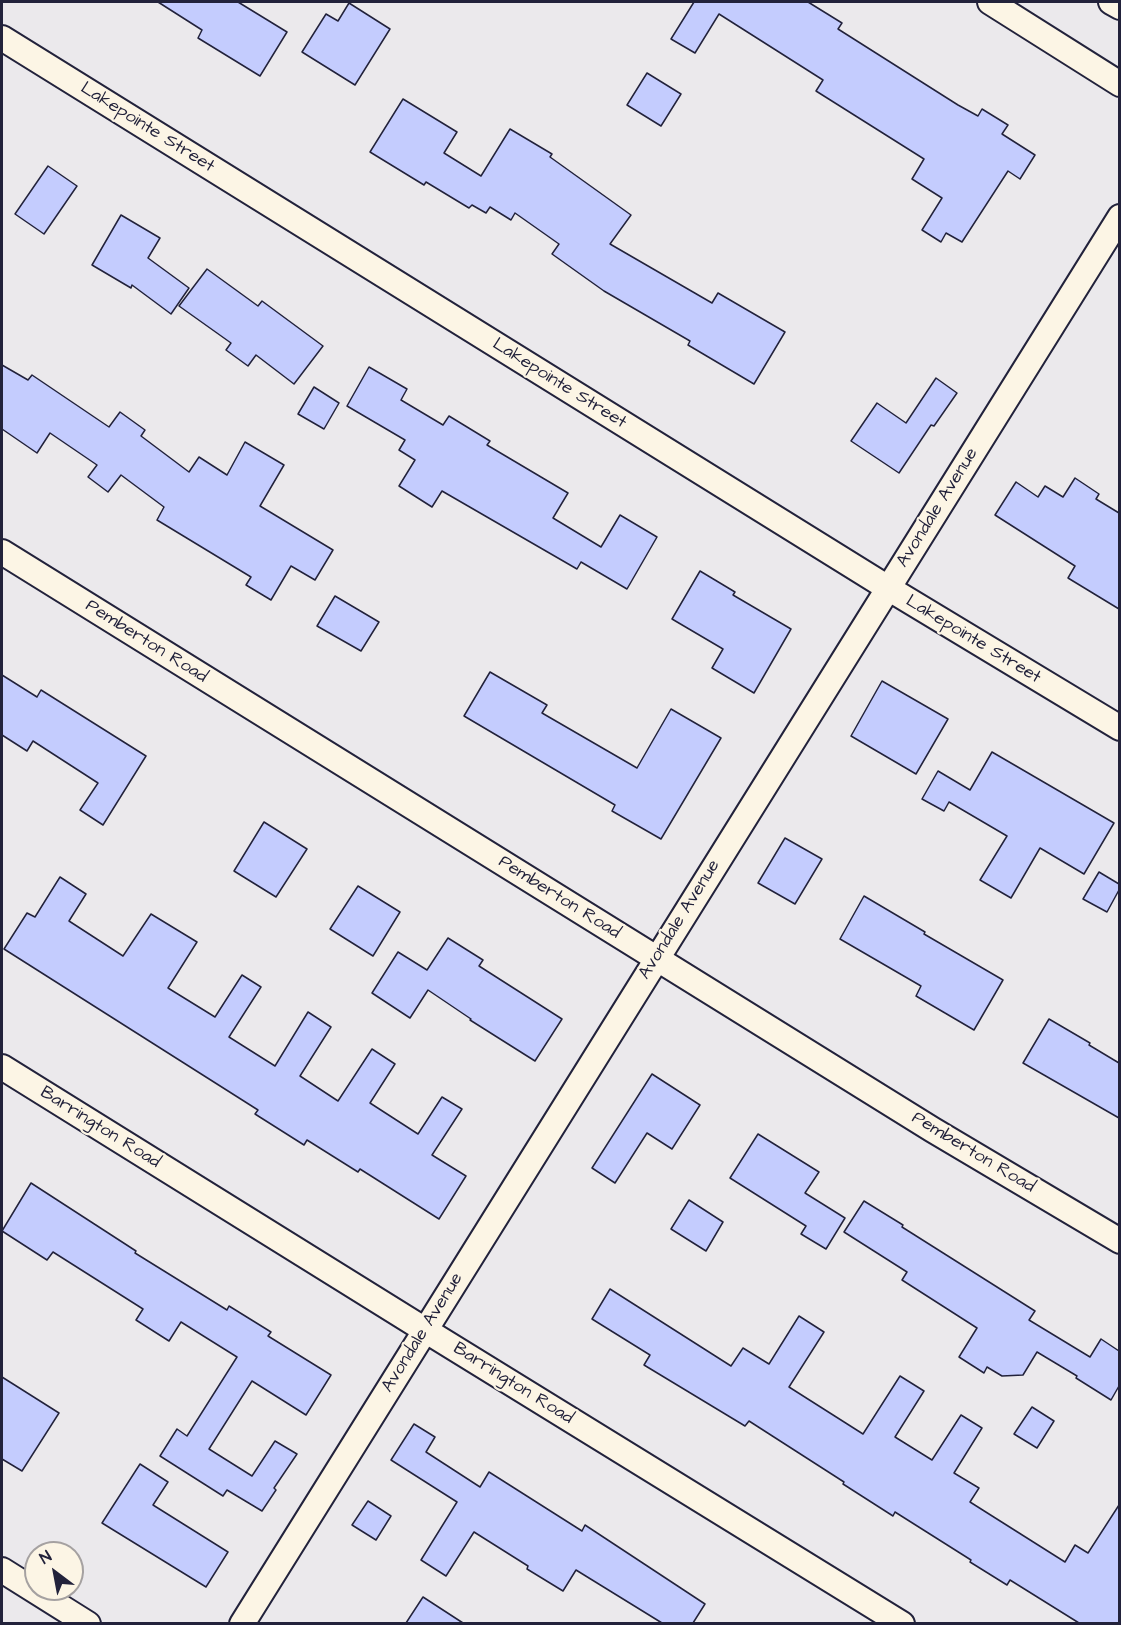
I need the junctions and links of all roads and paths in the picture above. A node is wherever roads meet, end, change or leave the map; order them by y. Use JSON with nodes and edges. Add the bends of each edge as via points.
{"nodes":[{"id":1,"x":990,"y":2,"type":"edge"},
{"id":2,"x":1111,"y":2,"type":"edge"},
{"id":3,"x":1119,"y":7,"type":"edge"},
{"id":4,"x":2,"y":38,"type":"edge"},
{"id":5,"x":1119,"y":84,"type":"edge"},
{"id":6,"x":1119,"y":217,"type":"edge"},
{"id":7,"x":2,"y":552,"type":"edge"},
{"id":8,"x":888,"y":588,"type":"junction"},
{"id":9,"x":1119,"y":728,"type":"edge"},
{"id":10,"x":656,"y":959,"type":"junction"},
{"id":11,"x":2,"y":1067,"type":"edge"},
{"id":12,"x":1119,"y":1241,"type":"edge"},
{"id":13,"x":425,"y":1330,"type":"junction"},
{"id":14,"x":2,"y":1570,"type":"edge"},
{"id":15,"x":88,"y":1623,"type":"edge"},
{"id":16,"x":242,"y":1623,"type":"edge"},
{"id":17,"x":902,"y":1623,"type":"edge"}],
"edges":[{"from":1,"to":5,"type":"street"},
{"from":2,"to":3,"type":"street"},
{"from":4,"to":8,"type":"street","name":"Lakepointe Street"},
{"from":6,"to":8,"type":"street","name":"Avondale Avenue"},
{"from":7,"to":10,"type":"street","name":"Pemberton Road"},
{"from":8,"to":9,"type":"street","name":"Lakepointe Street"},
{"from":8,"to":10,"type":"street","name":"Avondale Avenue"},
{"from":10,"to":12,"type":"street","name":"Pemberton Road"},
{"from":10,"to":13,"type":"street","name":"Avondale Avenue"},
{"from":11,"to":13,"type":"street","name":"Barrington Road"},
{"from":13,"to":16,"type":"street","name":"Avondale Avenue"},
{"from":13,"to":17,"type":"street","name":"Barrington Road"},
{"from":14,"to":15,"type":"street"}]}
